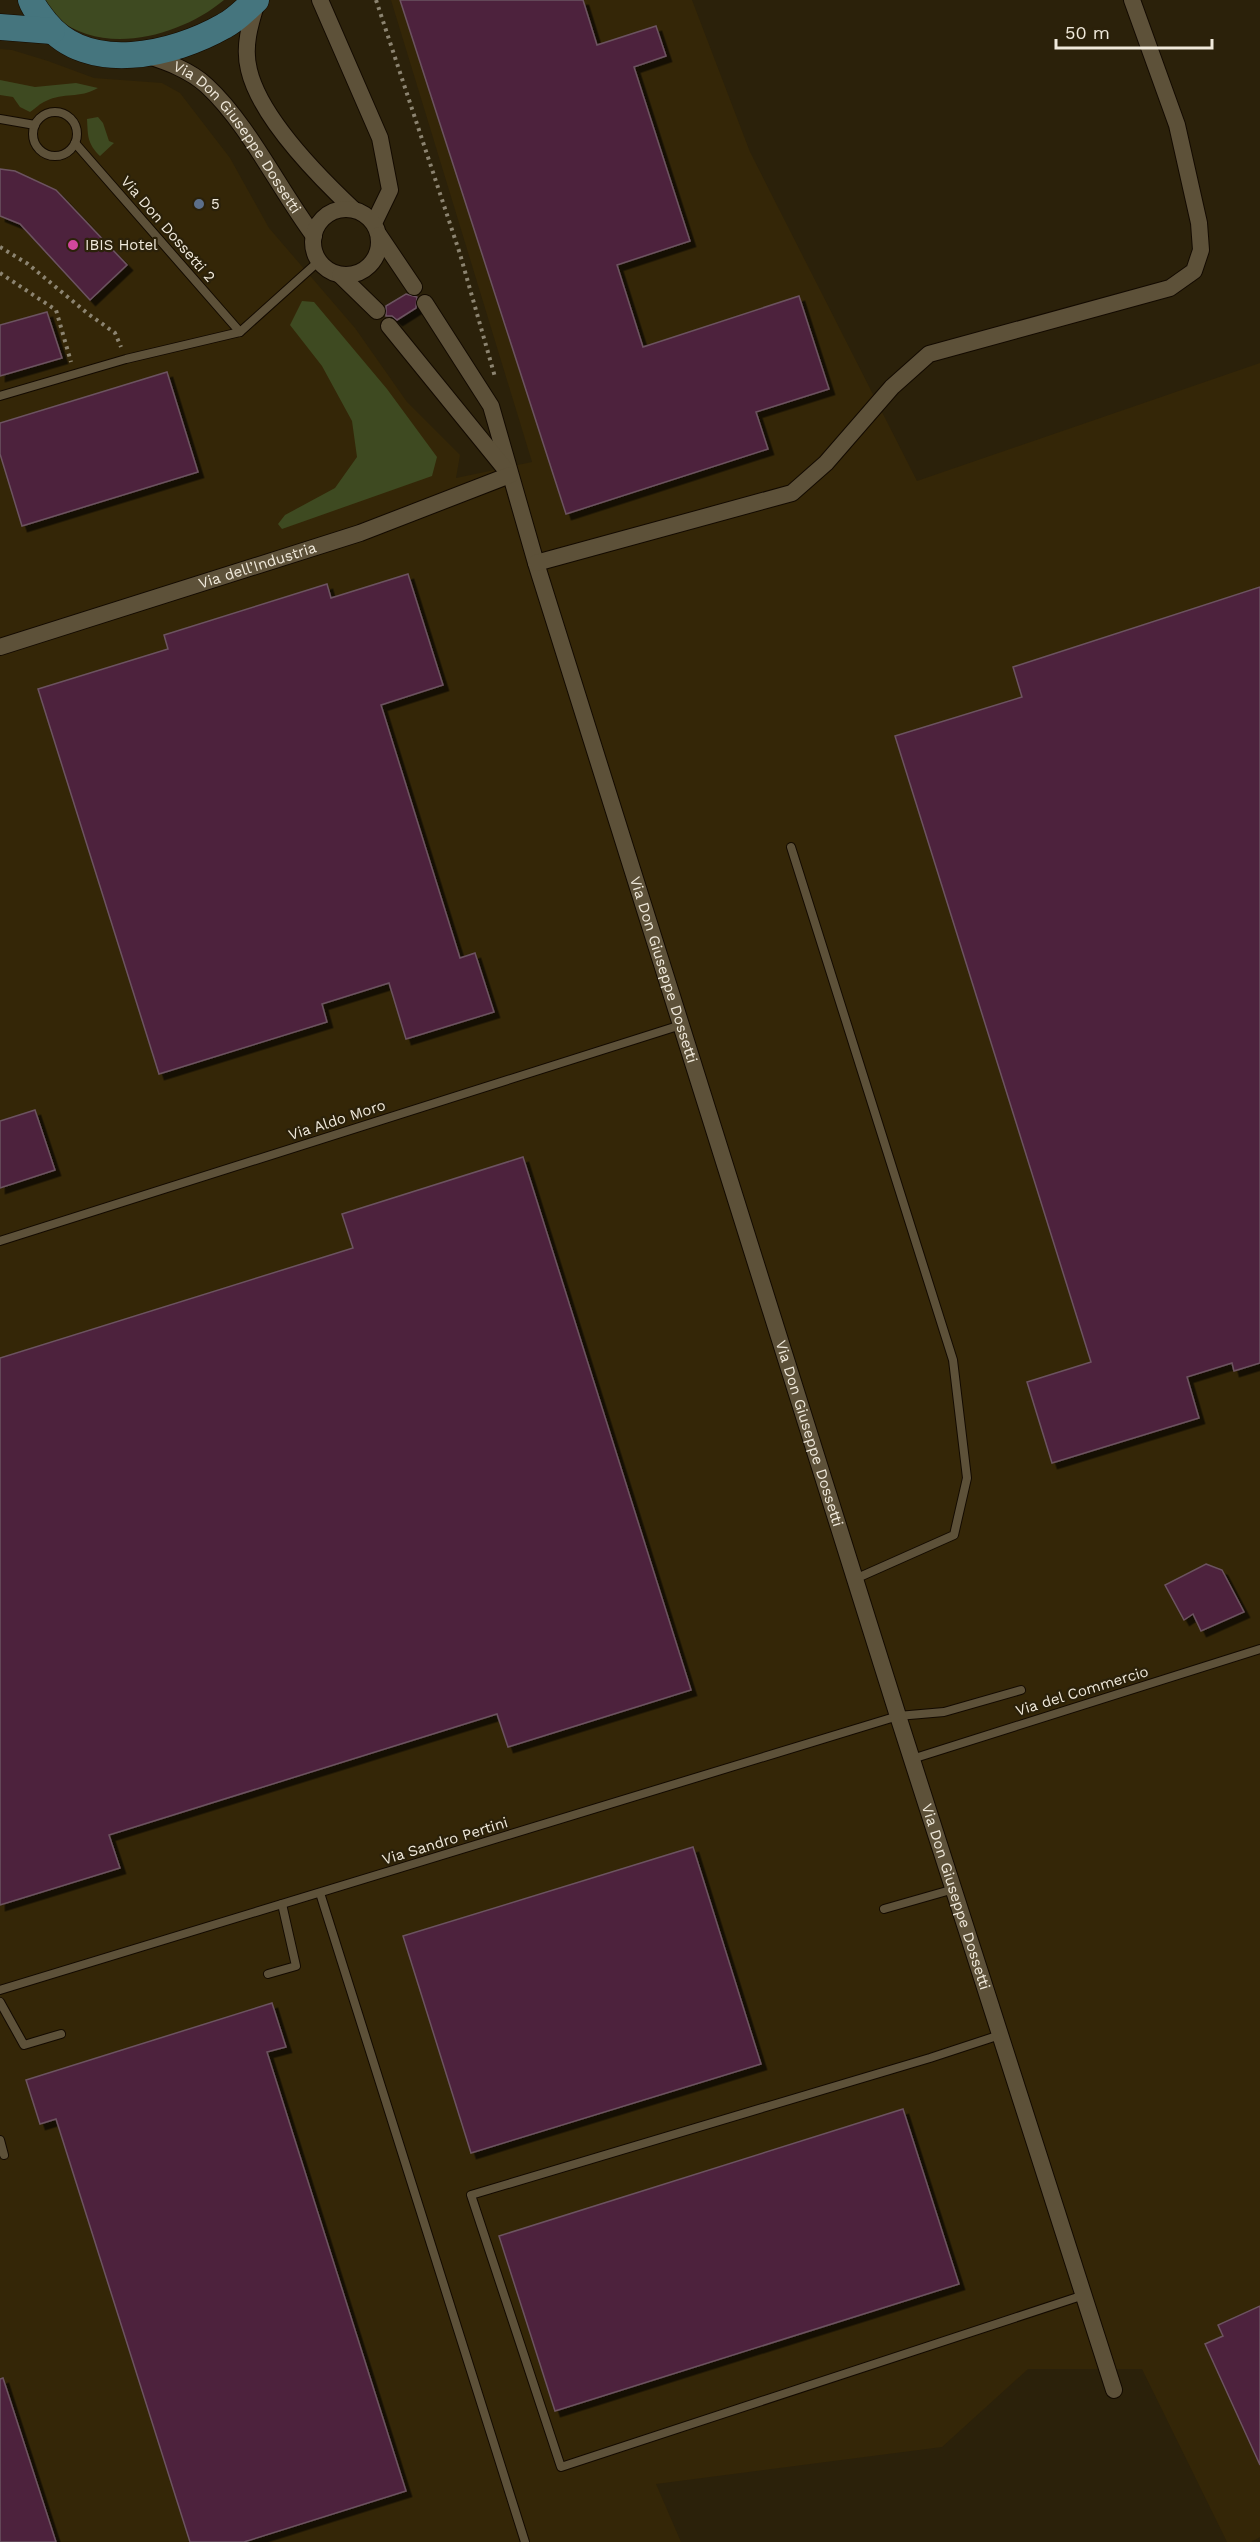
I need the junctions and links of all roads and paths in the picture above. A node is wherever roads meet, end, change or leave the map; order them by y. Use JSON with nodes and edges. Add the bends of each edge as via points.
{"nodes":[{"id":1,"x":31,"y":0,"type":"edge"},
{"id":2,"x":257,"y":0,"type":"edge"},
{"id":3,"x":320,"y":0,"type":"edge"},
{"id":4,"x":376,"y":0,"type":"edge"},
{"id":5,"x":1132,"y":0,"type":"edge"},
{"id":6,"x":0,"y":27,"type":"edge"},
{"id":7,"x":52,"y":30,"type":"junction"},
{"id":8,"x":145,"y":55,"type":"junction"},
{"id":9,"x":0,"y":119,"type":"edge"},
{"id":10,"x":35,"y":125,"type":"junction"},
{"id":11,"x":75,"y":143,"type":"junction"},
{"id":12,"x":353,"y":209,"type":"junction"},
{"id":13,"x":377,"y":229,"type":"junction"},
{"id":14,"x":314,"y":236,"type":"junction"},
{"id":15,"x":0,"y":247,"type":"edge"},
{"id":16,"x":319,"y":261,"type":"junction"},
{"id":17,"x":0,"y":273,"type":"edge"},
{"id":18,"x":340,"y":275,"type":"junction"},
{"id":19,"x":414,"y":287,"type":"dead end"},
{"id":20,"x":424,"y":303,"type":"dead end"},
{"id":21,"x":377,"y":311,"type":"dead end"},
{"id":22,"x":389,"y":326,"type":"dead end"},
{"id":23,"x":240,"y":332,"type":"junction"},
{"id":24,"x":126,"y":358,"type":"junction"},
{"id":25,"x":75,"y":373,"type":"junction"},
{"id":26,"x":497,"y":384,"type":"dead end"},
{"id":27,"x":0,"y":396,"type":"edge"},
{"id":28,"x":510,"y":475,"type":"junction"},
{"id":29,"x":536,"y":563,"type":"junction"},
{"id":30,"x":0,"y":646,"type":"edge"},
{"id":31,"x":791,"y":847,"type":"dead end"},
{"id":32,"x":681,"y":1025,"type":"junction"},
{"id":33,"x":0,"y":1241,"type":"edge"},
{"id":34,"x":855,"y":1579,"type":"junction"},
{"id":35,"x":1260,"y":1649,"type":"edge"},
{"id":36,"x":1021,"y":1690,"type":"dead end"},
{"id":37,"x":898,"y":1716,"type":"junction"},
{"id":38,"x":912,"y":1759,"type":"junction"},
{"id":39,"x":954,"y":1889,"type":"junction"},
{"id":40,"x":320,"y":1893,"type":"junction"},
{"id":41,"x":282,"y":1904,"type":"junction"},
{"id":42,"x":884,"y":1909,"type":"dead end"},
{"id":43,"x":268,"y":1974,"type":"dead end"},
{"id":44,"x":0,"y":1990,"type":"edge"},
{"id":45,"x":0,"y":2002,"type":"edge"},
{"id":46,"x":61,"y":2034,"type":"dead end"},
{"id":47,"x":1000,"y":2035,"type":"junction"},
{"id":48,"x":0,"y":2140,"type":"edge"},
{"id":49,"x":4,"y":2155,"type":"dead end"},
{"id":50,"x":1084,"y":2295,"type":"junction"},
{"id":51,"x":1114,"y":2390,"type":"dead end"},
{"id":52,"x":525,"y":2542,"type":"edge"}],
"edges":[{"from":1,"to":7,"type":"main road"},
{"from":2,"to":8,"type":"main road","via":[[226,26],[189,43]]},
{"from":2,"to":12,"type":"street","via":[[247,36],[248,69],[260,100],[316,173]]},
{"from":3,"to":13,"type":"street","via":[[380,138],[390,190]]},
{"from":4,"to":26,"type":"path","via":[[460,254]]},
{"from":5,"to":29,"type":"street","via":[[1177,125],[1199,223],[1201,250],[1194,271],[1170,288],[929,354],[892,387],[826,463],[792,493]]},
{"from":6,"to":7,"type":"main road"},
{"from":7,"to":8,"type":"main road","via":[[67,44],[100,53]]},
{"from":8,"to":14,"type":"street","name":"Via Don Giuseppe Dossetti","via":[[172,64],[206,85],[238,121]]},
{"from":9,"to":10,"type":"lane"},
{"from":10,"to":11,"type":"lane","via":[[46,114],[64,114],[76,129]]},
{"from":10,"to":11,"type":"lane","via":[[36,146],[45,154],[62,155]]},
{"from":11,"to":23,"type":"lane","name":"Via Don Dossetti 2"},
{"from":12,"to":13,"type":"street","via":[[368,217]]},
{"from":12,"to":14,"type":"street","name":"Via Don Giuseppe Dossetti","via":[[332,212],[317,226]]},
{"from":13,"to":18,"type":"street","via":[[380,246],[370,266],[362,272]]},
{"from":13,"to":19,"type":"street"},
{"from":14,"to":16,"type":"street","name":"Via Don Giuseppe Dossetti"},
{"from":15,"to":24,"type":"path","via":[[28,264],[115,333]]},
{"from":16,"to":18,"type":"street"},
{"from":16,"to":23,"type":"lane"},
{"from":17,"to":25,"type":"path","via":[[56,310]]},
{"from":18,"to":21,"type":"street"},
{"from":20,"to":28,"type":"street","name":"Via Don Giuseppe Dossetti","via":[[491,406]]},
{"from":22,"to":28,"type":"street","name":"Via Don Giuseppe Dossetti"},
{"from":23,"to":24,"type":"lane"},
{"from":24,"to":25,"type":"lane"},
{"from":25,"to":27,"type":"lane"},
{"from":28,"to":29,"type":"street","name":"Via Don Giuseppe Dossetti"},
{"from":28,"to":30,"type":"street","name":"Via dell’Industria","via":[[360,533]]},
{"from":29,"to":32,"type":"street","name":"Via Don Giuseppe Dossetti"},
{"from":31,"to":34,"type":"lane","via":[[954,1360],[967,1478],[954,1535]]},
{"from":32,"to":33,"type":"lane","name":"Via Aldo Moro"},
{"from":32,"to":34,"type":"street","name":"Via Don Giuseppe Dossetti"},
{"from":34,"to":37,"type":"street","name":"Via Don Giuseppe Dossetti"},
{"from":35,"to":38,"type":"lane","name":"Via del Commercio"},
{"from":36,"to":37,"type":"lane","name":"Via Sandro Pertini","via":[[944,1712]]},
{"from":37,"to":38,"type":"street","name":"Via Don Giuseppe Dossetti"},
{"from":37,"to":40,"type":"lane","name":"Via Sandro Pertini"},
{"from":38,"to":39,"type":"street","name":"Via Don Giuseppe Dossetti"},
{"from":39,"to":42,"type":"lane"},
{"from":39,"to":47,"type":"street","name":"Via Don Giuseppe Dossetti"},
{"from":40,"to":41,"type":"lane","name":"Via Sandro Pertini"},
{"from":40,"to":52,"type":"lane"},
{"from":41,"to":43,"type":"lane","via":[[296,1966]]},
{"from":41,"to":44,"type":"lane","name":"Via Sandro Pertini"},
{"from":45,"to":46,"type":"lane","via":[[24,2045]]},
{"from":47,"to":50,"type":"street","name":"Via Don Giuseppe Dossetti"},
{"from":47,"to":50,"type":"lane","via":[[471,2194],[561,2467]]},
{"from":48,"to":49,"type":"lane"},
{"from":50,"to":51,"type":"street","name":"Via Don Giuseppe Dossetti"}]}
